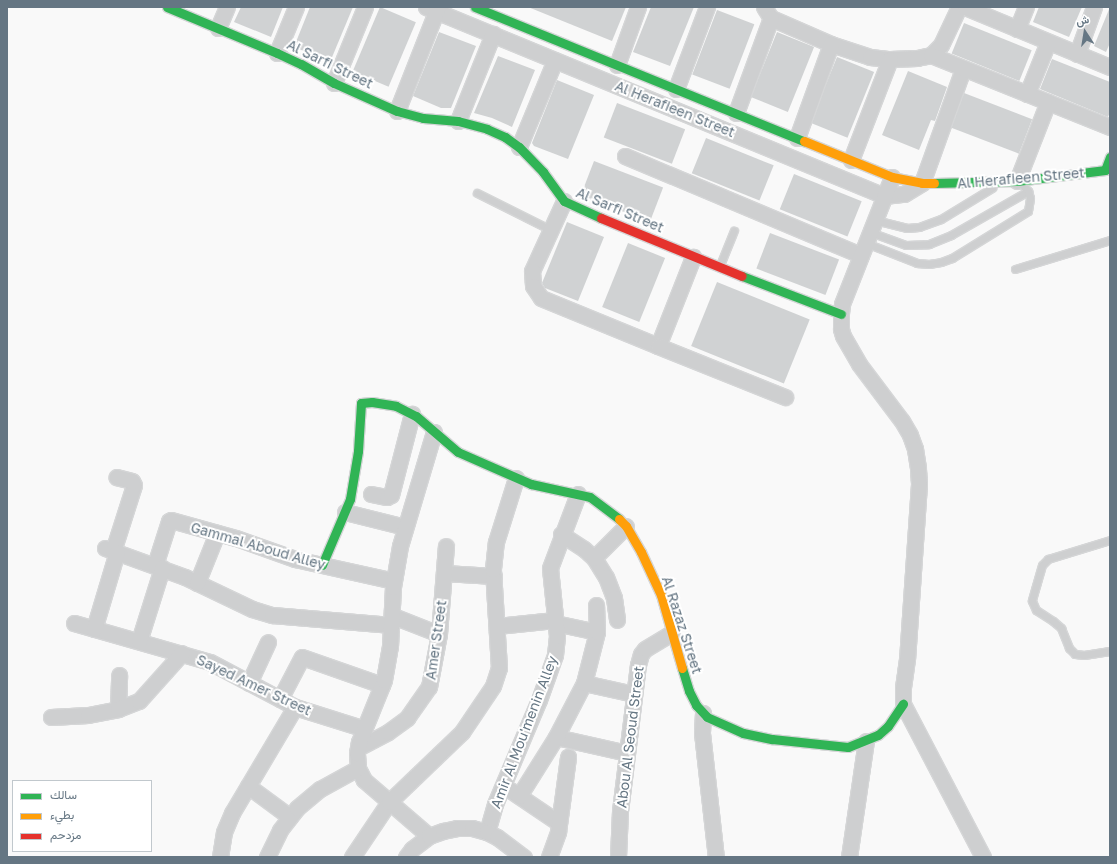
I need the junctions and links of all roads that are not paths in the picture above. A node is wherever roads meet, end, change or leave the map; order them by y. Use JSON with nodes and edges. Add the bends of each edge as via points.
{"nodes":[{"id":1,"x":167,"y":7,"type":"edge"},
{"id":2,"x":226,"y":7,"type":"edge"},
{"id":3,"x":296,"y":7,"type":"edge"},
{"id":4,"x":365,"y":7,"type":"edge"},
{"id":5,"x":475,"y":7,"type":"edge"},
{"id":6,"x":638,"y":7,"type":"edge"},
{"id":7,"x":708,"y":7,"type":"edge"},
{"id":8,"x":959,"y":7,"type":"edge"},
{"id":9,"x":965,"y":7,"type":"edge"},
{"id":10,"x":1026,"y":7,"type":"edge"},
{"id":11,"x":1094,"y":7,"type":"edge"},
{"id":12,"x":433,"y":8,"type":"edge"},
{"id":13,"x":768,"y":13,"type":"edge"},
{"id":14,"x":218,"y":28,"type":"junction"},
{"id":15,"x":1017,"y":29,"type":"junction"},
{"id":16,"x":493,"y":34,"type":"junction"},
{"id":17,"x":1048,"y":42,"type":"junction"},
{"id":18,"x":831,"y":44,"type":"junction"},
{"id":19,"x":277,"y":53,"type":"junction"},
{"id":20,"x":1078,"y":54,"type":"junction"},
{"id":21,"x":931,"y":55,"type":"junction"},
{"id":22,"x":890,"y":59,"type":"junction"},
{"id":23,"x":555,"y":60,"type":"junction"},
{"id":24,"x":617,"y":65,"type":"junction"},
{"id":25,"x":1110,"y":67,"type":"edge"},
{"id":26,"x":963,"y":69,"type":"junction"},
{"id":27,"x":334,"y":83,"type":"junction"},
{"id":28,"x":676,"y":89,"type":"junction"},
{"id":29,"x":1027,"y":94,"type":"junction"},
{"id":30,"x":1048,"y":102,"type":"junction"},
{"id":31,"x":397,"y":111,"type":"junction"},
{"id":32,"x":736,"y":113,"type":"junction"},
{"id":33,"x":458,"y":121,"type":"junction"},
{"id":34,"x":1110,"y":127,"type":"edge"},
{"id":35,"x":797,"y":138,"type":"junction"},
{"id":36,"x":519,"y":147,"type":"junction"},
{"id":37,"x":625,"y":156,"type":"dead end"},
{"id":38,"x":851,"y":160,"type":"junction"},
{"id":39,"x":1108,"y":166,"type":"edge"},
{"id":40,"x":892,"y":177,"type":"junction"},
{"id":41,"x":1002,"y":182,"type":"junction"},
{"id":42,"x":922,"y":183,"type":"junction"},
{"id":43,"x":1022,"y":186,"type":"junction"},
{"id":44,"x":477,"y":193,"type":"dead end"},
{"id":45,"x":884,"y":196,"type":"junction"},
{"id":46,"x":564,"y":201,"type":"junction"},
{"id":47,"x":551,"y":230,"type":"junction"},
{"id":48,"x":734,"y":231,"type":"dead end"},
{"id":49,"x":868,"y":238,"type":"junction"},
{"id":50,"x":1110,"y":240,"type":"edge"},
{"id":51,"x":693,"y":257,"type":"junction"},
{"id":52,"x":719,"y":267,"type":"junction"},
{"id":53,"x":1015,"y":269,"type":"dead end"},
{"id":54,"x":841,"y":314,"type":"junction"},
{"id":55,"x":658,"y":346,"type":"junction"},
{"id":56,"x":784,"y":397,"type":"dead end"},
{"id":57,"x":412,"y":414,"type":"junction"},
{"id":58,"x":434,"y":432,"type":"junction"},
{"id":59,"x":116,"y":477,"type":"dead end"},
{"id":60,"x":516,"y":478,"type":"junction"},
{"id":61,"x":371,"y":494,"type":"dead end"},
{"id":62,"x":578,"y":494,"type":"junction"},
{"id":63,"x":345,"y":512,"type":"junction"},
{"id":64,"x":626,"y":526,"type":"junction"},
{"id":65,"x":405,"y":527,"type":"junction"},
{"id":66,"x":218,"y":533,"type":"junction"},
{"id":67,"x":561,"y":534,"type":"junction"},
{"id":68,"x":1110,"y":540,"type":"edge"},
{"id":69,"x":446,"y":546,"type":"dead end"},
{"id":70,"x":112,"y":550,"type":"junction"},
{"id":71,"x":594,"y":558,"type":"junction"},
{"id":72,"x":322,"y":565,"type":"junction"},
{"id":73,"x":158,"y":567,"type":"junction"},
{"id":74,"x":444,"y":573,"type":"junction"},
{"id":75,"x":494,"y":576,"type":"junction"},
{"id":76,"x":394,"y":581,"type":"junction"},
{"id":77,"x":197,"y":583,"type":"junction"},
{"id":78,"x":596,"y":605,"type":"dead end"},
{"id":79,"x":392,"y":620,"type":"junction"},
{"id":80,"x":617,"y":620,"type":"dead end"},
{"id":81,"x":555,"y":621,"type":"junction"},
{"id":82,"x":74,"y":623,"type":"dead end"},
{"id":83,"x":497,"y":626,"type":"junction"},
{"id":84,"x":94,"y":629,"type":"junction"},
{"id":85,"x":597,"y":632,"type":"junction"},
{"id":86,"x":672,"y":633,"type":"junction"},
{"id":87,"x":439,"y":634,"type":"junction"},
{"id":88,"x":139,"y":641,"type":"junction"},
{"id":89,"x":268,"y":642,"type":"dead end"},
{"id":90,"x":1110,"y":651,"type":"edge"},
{"id":91,"x":182,"y":653,"type":"junction"},
{"id":92,"x":119,"y":675,"type":"dead end"},
{"id":93,"x":584,"y":682,"type":"junction"},
{"id":94,"x":249,"y":683,"type":"junction"},
{"id":95,"x":382,"y":685,"type":"junction"},
{"id":96,"x":634,"y":694,"type":"junction"},
{"id":97,"x":280,"y":700,"type":"junction"},
{"id":98,"x":903,"y":704,"type":"junction"},
{"id":99,"x":295,"y":707,"type":"junction"},
{"id":100,"x":118,"y":709,"type":"junction"},
{"id":101,"x":703,"y":713,"type":"junction"},
{"id":102,"x":51,"y":717,"type":"dead end"},
{"id":103,"x":365,"y":729,"type":"junction"},
{"id":104,"x":556,"y":737,"type":"junction"},
{"id":105,"x":866,"y":742,"type":"junction"},
{"id":106,"x":358,"y":748,"type":"junction"},
{"id":107,"x":627,"y":752,"type":"junction"},
{"id":108,"x":568,"y":757,"type":"dead end"},
{"id":109,"x":358,"y":768,"type":"junction"},
{"id":110,"x":502,"y":785,"type":"junction"},
{"id":111,"x":248,"y":786,"type":"junction"},
{"id":112,"x":519,"y":796,"type":"junction"},
{"id":113,"x":389,"y":802,"type":"junction"},
{"id":114,"x":290,"y":817,"type":"junction"},
{"id":115,"x":559,"y":824,"type":"junction"},
{"id":116,"x":486,"y":832,"type":"junction"},
{"id":117,"x":429,"y":836,"type":"junction"},
{"id":118,"x":220,"y":857,"type":"edge"},
{"id":119,"x":267,"y":857,"type":"edge"},
{"id":120,"x":352,"y":857,"type":"edge"},
{"id":121,"x":406,"y":857,"type":"edge"},
{"id":122,"x":524,"y":857,"type":"edge"},
{"id":123,"x":550,"y":857,"type":"edge"},
{"id":124,"x":618,"y":857,"type":"edge"},
{"id":125,"x":716,"y":857,"type":"edge"},
{"id":126,"x":849,"y":857,"type":"edge"},
{"id":127,"x":983,"y":857,"type":"edge"}],
"edges":[{"from":1,"to":14,"type":"street","name":"Al Sarfi Street"},
{"from":2,"to":14,"type":"street"},
{"from":3,"to":19,"type":"street"},
{"from":4,"to":27,"type":"street"},
{"from":5,"to":24,"type":"street","name":"Al Herafieen Street"},
{"from":6,"to":24,"type":"street"},
{"from":7,"to":28,"type":"street"},
{"from":8,"to":21,"type":"street","via":[[941,45]]},
{"from":9,"to":15,"type":"street"},
{"from":10,"to":15,"type":"street"},
{"from":11,"to":20,"type":"street"},
{"from":12,"to":16,"type":"street","name":"Al Herafieen Street"},
{"from":12,"to":31,"type":"street"},
{"from":13,"to":18,"type":"street"},
{"from":13,"to":32,"type":"street"},
{"from":14,"to":19,"type":"street","name":"Al Sarfi Street"},
{"from":15,"to":17,"type":"street"},
{"from":16,"to":23,"type":"street","name":"Al Herafieen Street"},
{"from":16,"to":33,"type":"street"},
{"from":17,"to":20,"type":"street"},
{"from":17,"to":29,"type":"street"},
{"from":18,"to":22,"type":"street","via":[[870,57]]},
{"from":18,"to":35,"type":"street"},
{"from":19,"to":27,"type":"street","name":"Al Sarfi Street"},
{"from":20,"to":25,"type":"street"},
{"from":21,"to":22,"type":"street"},
{"from":21,"to":26,"type":"street"},
{"from":22,"to":38,"type":"street"},
{"from":23,"to":36,"type":"street"},
{"from":23,"to":45,"type":"street","name":"Al Herafieen Street"},
{"from":24,"to":28,"type":"street","name":"Al Herafieen Street"},
{"from":26,"to":29,"type":"street"},
{"from":26,"to":42,"type":"street"},
{"from":27,"to":31,"type":"street","name":"Al Sarfi Street"},
{"from":28,"to":32,"type":"street","name":"Al Herafieen Street"},
{"from":29,"to":30,"type":"street"},
{"from":30,"to":34,"type":"street"},
{"from":30,"to":43,"type":"street"},
{"from":31,"to":33,"type":"street","name":"Al Sarfi Street","via":[[423,118]]},
{"from":32,"to":35,"type":"street","name":"Al Herafieen Street"},
{"from":33,"to":36,"type":"street","name":"Al Sarfi Street","via":[[487,129]]},
{"from":35,"to":38,"type":"street","name":"Al Herafieen Street"},
{"from":36,"to":46,"type":"street","name":"Al Sarfi Street","via":[[543,172]]},
{"from":37,"to":49,"type":"street"},
{"from":38,"to":40,"type":"street","name":"Al Herafieen Street"},
{"from":39,"to":43,"type":"street","name":"Al Herafieen Street"},
{"from":40,"to":42,"type":"street","name":"Al Herafieen Street"},
{"from":40,"to":45,"type":"street"},
{"from":41,"to":42,"type":"street","name":"Al Herafieen Street"},
{"from":41,"to":43,"type":"street","name":"Al Herafieen Street"},
{"from":41,"to":49,"type":"lane","via":[[947,216],[930,223]]},
{"from":42,"to":45,"type":"street","name":"Al Herafieen Street","via":[[904,194]]},
{"from":43,"to":49,"type":"lane","via":[[952,235],[930,244],[906,245]]},
{"from":43,"to":49,"type":"lane","via":[[1030,205],[1028,212],[952,258],[941,262],[917,263]]},
{"from":44,"to":47,"type":"lane"},
{"from":45,"to":49,"type":"street"},
{"from":46,"to":47,"type":"street"},
{"from":46,"to":51,"type":"street","name":"Al Sarfi Street"},
{"from":47,"to":55,"type":"street","via":[[532,271],[533,286],[541,298]]},
{"from":48,"to":52,"type":"lane"},
{"from":49,"to":54,"type":"street","via":[[842,304]]},
{"from":50,"to":53,"type":"lane"},
{"from":51,"to":52,"type":"street","name":"Al Sarfi Street"},
{"from":51,"to":55,"type":"street"},
{"from":52,"to":54,"type":"street","name":"Al Sarfi Street"},
{"from":54,"to":98,"type":"street","via":[[843,336],[859,364],[894,409],[910,435],[918,469]]},
{"from":55,"to":56,"type":"street"},
{"from":57,"to":58,"type":"street","name":"Al Razaz Street"},
{"from":57,"to":61,"type":"street","via":[[391,495],[388,497]]},
{"from":57,"to":63,"type":"street","name":"Al Razaz Street","via":[[396,406],[360,403],[358,451],[350,499]]},
{"from":58,"to":60,"type":"street","name":"Al Razaz Street","via":[[458,452]]},
{"from":58,"to":65,"type":"street"},
{"from":59,"to":70,"type":"street","via":[[132,481],[134,485]]},
{"from":60,"to":62,"type":"street","name":"Al Razaz Street","via":[[531,484]]},
{"from":60,"to":75,"type":"street","via":[[496,542]]},
{"from":62,"to":64,"type":"street","name":"Al Razaz Street","via":[[590,497]]},
{"from":62,"to":67,"type":"street","name":"Amir Al Mou'menin Alley"},
{"from":63,"to":65,"type":"street"},
{"from":63,"to":72,"type":"street"},
{"from":64,"to":71,"type":"street"},
{"from":64,"to":86,"type":"street","name":"Al Razaz Street","via":[[661,595]]},
{"from":65,"to":76,"type":"street"},
{"from":66,"to":72,"type":"street","name":"Gammal Aboud Alley","via":[[295,559]]},
{"from":66,"to":73,"type":"street","name":"Gammal Aboud Alley","via":[[169,520]]},
{"from":66,"to":77,"type":"street"},
{"from":67,"to":71,"type":"street"},
{"from":67,"to":81,"type":"street","name":"Amir Al Mou'menin Alley","via":[[550,568]]},
{"from":68,"to":90,"type":"lane","via":[[1048,559],[1042,565],[1032,601],[1036,610],[1061,628],[1069,648],[1075,654]]},
{"from":69,"to":74,"type":"street","name":"Amer Street"},
{"from":70,"to":73,"type":"street"},
{"from":70,"to":84,"type":"street"},
{"from":71,"to":80,"type":"street","via":[[606,577],[614,598]]},
{"from":72,"to":76,"type":"street","name":"Gammal Aboud Alley"},
{"from":73,"to":77,"type":"street"},
{"from":73,"to":88,"type":"street"},
{"from":74,"to":75,"type":"street"},
{"from":74,"to":87,"type":"street","name":"Amer Street"},
{"from":75,"to":83,"type":"street"},
{"from":76,"to":79,"type":"street"},
{"from":77,"to":79,"type":"street","via":[[252,609],[272,615]]},
{"from":78,"to":85,"type":"street"},
{"from":79,"to":87,"type":"street"},
{"from":79,"to":95,"type":"street"},
{"from":81,"to":83,"type":"street"},
{"from":81,"to":85,"type":"street"},
{"from":81,"to":110,"type":"street","name":"Amir Al Mou'menin Alley","via":[[556,644],[552,663],[539,700]]},
{"from":82,"to":84,"type":"street","name":"Sayed Amer Street"},
{"from":83,"to":113,"type":"street","via":[[499,668],[493,686],[462,732]]},
{"from":84,"to":88,"type":"street","name":"Sayed Amer Street"},
{"from":85,"to":93,"type":"street"},
{"from":86,"to":96,"type":"street","name":"Abou Al Seoud Street","via":[[641,654]]},
{"from":86,"to":101,"type":"street","name":"Al Razaz Street","via":[[689,691]]},
{"from":87,"to":106,"type":"street","name":"Amer Street","via":[[429,687],[420,702],[407,718],[388,732]]},
{"from":88,"to":91,"type":"street","name":"Sayed Amer Street"},
{"from":89,"to":94,"type":"street"},
{"from":91,"to":94,"type":"street","name":"Sayed Amer Street","via":[[210,662]]},
{"from":91,"to":100,"type":"street","via":[[139,701]]},
{"from":92,"to":100,"type":"street"},
{"from":93,"to":96,"type":"street"},
{"from":93,"to":104,"type":"street"},
{"from":94,"to":97,"type":"street","name":"Sayed Amer Street"},
{"from":95,"to":97,"type":"street","via":[[302,657]]},
{"from":95,"to":103,"type":"street"},
{"from":96,"to":107,"type":"street","name":"Abou Al Seoud Street"},
{"from":97,"to":99,"type":"street","name":"Sayed Amer Street"},
{"from":98,"to":105,"type":"street","name":"Al Razaz Street","via":[[888,726]]},
{"from":98,"to":127,"type":"street"},
{"from":99,"to":103,"type":"street","name":"Sayed Amer Street"},
{"from":99,"to":111,"type":"street"},
{"from":100,"to":102,"type":"street","via":[[88,716]]},
{"from":101,"to":105,"type":"street","name":"Al Razaz Street","via":[[722,725],[743,733],[772,739],[848,747]]},
{"from":101,"to":125,"type":"street","via":[[703,740]]},
{"from":103,"to":106,"type":"street"},
{"from":104,"to":107,"type":"street"},
{"from":104,"to":112,"type":"street"},
{"from":105,"to":126,"type":"street"},
{"from":106,"to":109,"type":"street"},
{"from":107,"to":124,"type":"street","name":"Abou Al Seoud Street"},
{"from":108,"to":115,"type":"street"},
{"from":109,"to":113,"type":"street","via":[[364,780]]},
{"from":109,"to":114,"type":"street","via":[[320,789]]},
{"from":110,"to":112,"type":"street"},
{"from":110,"to":116,"type":"street","name":"Amir Al Mou'menin Alley"},
{"from":111,"to":114,"type":"street"},
{"from":111,"to":118,"type":"street","via":[[224,832]]},
{"from":112,"to":115,"type":"street"},
{"from":113,"to":117,"type":"street"},
{"from":113,"to":120,"type":"street"},
{"from":114,"to":119,"type":"street","via":[[280,830]]},
{"from":115,"to":123,"type":"street"},
{"from":116,"to":117,"type":"street","via":[[472,828],[457,828]]},
{"from":116,"to":122,"type":"street"},
{"from":117,"to":121,"type":"street"}]}
